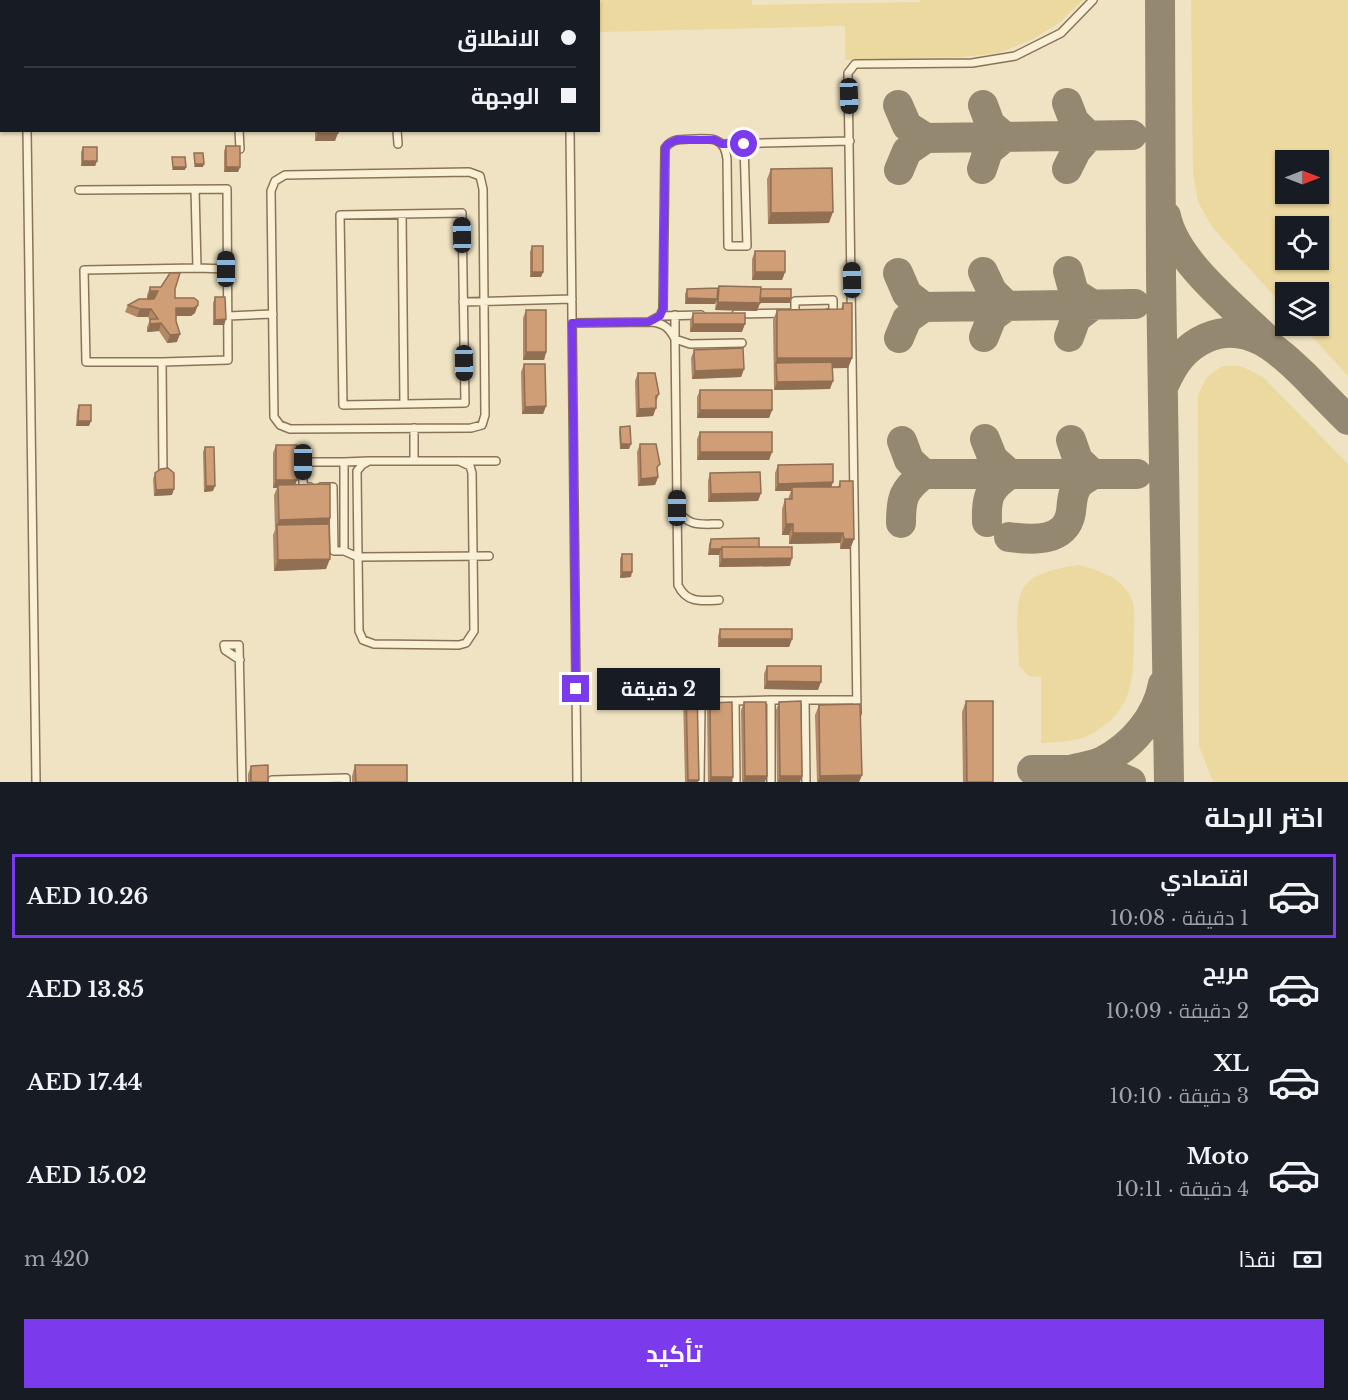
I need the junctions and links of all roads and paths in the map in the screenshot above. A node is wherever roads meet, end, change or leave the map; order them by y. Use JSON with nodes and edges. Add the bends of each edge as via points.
{"nodes":[{"id":1,"x":1093,"y":0,"type":"edge"},
{"id":2,"x":27,"y":132,"type":"edge"},
{"id":3,"x":239,"y":132,"type":"edge"},
{"id":4,"x":398,"y":132,"type":"edge"},
{"id":5,"x":570,"y":132,"type":"edge"},
{"id":6,"x":850,"y":141,"type":"junction"},
{"id":7,"x":398,"y":144,"type":"dead end"},
{"id":8,"x":722,"y":144,"type":"junction"},
{"id":9,"x":744,"y":144,"type":"junction"},
{"id":10,"x":240,"y":148,"type":"edge"},
{"id":11,"x":195,"y":189,"type":"junction"},
{"id":12,"x":79,"y":190,"type":"dead end"},
{"id":13,"x":402,"y":214,"type":"junction"},
{"id":14,"x":197,"y":268,"type":"junction"},
{"id":15,"x":226,"y":269,"type":"junction"},
{"id":16,"x":572,"y":299,"type":"junction"},
{"id":17,"x":484,"y":301,"type":"junction"},
{"id":18,"x":464,"y":302,"type":"junction"},
{"id":19,"x":795,"y":313,"type":"junction"},
{"id":20,"x":805,"y":313,"type":"edge"},
{"id":21,"x":823,"y":313,"type":"edge"},
{"id":22,"x":273,"y":314,"type":"junction"},
{"id":23,"x":730,"y":314,"type":"edge"},
{"id":24,"x":675,"y":315,"type":"junction"},
{"id":25,"x":708,"y":315,"type":"edge"},
{"id":26,"x":228,"y":316,"type":"junction"},
{"id":27,"x":660,"y":316,"type":"junction"},
{"id":28,"x":649,"y":322,"type":"junction"},
{"id":29,"x":572,"y":323,"type":"junction"},
{"id":30,"x":675,"y":339,"type":"junction"},
{"id":31,"x":742,"y":343,"type":"dead end"},
{"id":32,"x":162,"y":362,"type":"junction"},
{"id":33,"x":404,"y":404,"type":"junction"},
{"id":34,"x":414,"y":428,"type":"junction"},
{"id":35,"x":369,"y":461,"type":"junction"},
{"id":36,"x":414,"y":461,"type":"junction"},
{"id":37,"x":459,"y":461,"type":"junction"},
{"id":38,"x":496,"y":461,"type":"dead end"},
{"id":39,"x":344,"y":462,"type":"junction"},
{"id":40,"x":163,"y":474,"type":"edge"},
{"id":41,"x":677,"y":508,"type":"junction"},
{"id":42,"x":719,"y":524,"type":"dead end"},
{"id":43,"x":344,"y":551,"type":"junction"},
{"id":44,"x":489,"y":556,"type":"dead end"},
{"id":45,"x":358,"y":557,"type":"junction"},
{"id":46,"x":473,"y":557,"type":"junction"},
{"id":47,"x":719,"y":600,"type":"dead end"},
{"id":48,"x":240,"y":660,"type":"dead end"},
{"id":49,"x":771,"y":700,"type":"junction"},
{"id":50,"x":805,"y":700,"type":"junction"},
{"id":51,"x":857,"y":700,"type":"junction"},
{"id":52,"x":735,"y":701,"type":"junction"},
{"id":53,"x":857,"y":723,"type":"edge"},
{"id":54,"x":36,"y":782,"type":"edge"},
{"id":55,"x":242,"y":782,"type":"edge"},
{"id":56,"x":272,"y":782,"type":"edge"},
{"id":57,"x":346,"y":782,"type":"edge"},
{"id":58,"x":577,"y":782,"type":"edge"},
{"id":59,"x":700,"y":782,"type":"edge"},
{"id":60,"x":736,"y":782,"type":"edge"},
{"id":61,"x":771,"y":782,"type":"edge"},
{"id":62,"x":806,"y":782,"type":"edge"}],
"edges":[{"from":1,"to":6,"type":"lane","via":[[1061,33],[1015,56],[972,63],[855,64],[848,73]]},
{"from":2,"to":54,"type":"lane"},
{"from":3,"to":10,"type":"lane"},
{"from":4,"to":7,"type":"lane"},
{"from":5,"to":16,"type":"lane"},
{"from":6,"to":9,"type":"lane"},
{"from":6,"to":51,"type":"lane"},
{"from":8,"to":9,"type":"lane"},
{"from":8,"to":9,"type":"lane","via":[[728,159],[728,246],[747,246]]},
{"from":8,"to":27,"type":"lane","via":[[715,140],[676,140],[665,148]]},
{"from":11,"to":12,"type":"lane"},
{"from":11,"to":14,"type":"lane"},
{"from":11,"to":15,"type":"lane","via":[[226,189]]},
{"from":13,"to":18,"type":"lane","via":[[462,213]]},
{"from":13,"to":33,"type":"lane"},
{"from":13,"to":33,"type":"lane","via":[[340,214],[343,405]]},
{"from":14,"to":15,"type":"lane"},
{"from":14,"to":32,"type":"lane","via":[[84,270],[86,362]]},
{"from":15,"to":26,"type":"lane"},
{"from":16,"to":17,"type":"lane"},
{"from":16,"to":29,"type":"lane"},
{"from":17,"to":18,"type":"lane"},
{"from":17,"to":22,"type":"lane","via":[[480,176],[469,172],[285,175],[275,180],[271,191]]},
{"from":17,"to":34,"type":"lane","via":[[482,425]]},
{"from":18,"to":33,"type":"lane","via":[[465,403]]},
{"from":19,"to":20,"type":"lane"},
{"from":19,"to":21,"type":"lane","via":[[795,301],[833,300],[833,313]]},
{"from":19,"to":23,"type":"lane"},
{"from":22,"to":26,"type":"lane"},
{"from":22,"to":34,"type":"lane","via":[[274,417],[280,425],[290,429]]},
{"from":24,"to":25,"type":"lane"},
{"from":24,"to":27,"type":"lane"},
{"from":24,"to":30,"type":"lane"},
{"from":26,"to":32,"type":"lane","via":[[228,360]]},
{"from":27,"to":28,"type":"lane"},
{"from":28,"to":29,"type":"lane"},
{"from":28,"to":30,"type":"lane","via":[[663,323]]},
{"from":29,"to":58,"type":"lane"},
{"from":30,"to":31,"type":"lane","via":[[690,344]]},
{"from":30,"to":41,"type":"lane"},
{"from":32,"to":40,"type":"lane"},
{"from":34,"to":36,"type":"lane"},
{"from":35,"to":36,"type":"lane"},
{"from":35,"to":39,"type":"lane"},
{"from":35,"to":45,"type":"lane","via":[[357,471]]},
{"from":36,"to":37,"type":"lane"},
{"from":37,"to":38,"type":"lane"},
{"from":37,"to":46,"type":"lane","via":[[470,466],[472,473]]},
{"from":39,"to":43,"type":"lane"},
{"from":39,"to":43,"type":"lane","via":[[303,462],[303,487],[333,487],[334,551]]},
{"from":41,"to":42,"type":"lane","via":[[691,523]]},
{"from":41,"to":47,"type":"lane","via":[[681,593],[697,601]]},
{"from":43,"to":45,"type":"lane"},
{"from":44,"to":46,"type":"lane"},
{"from":45,"to":46,"type":"lane"},
{"from":45,"to":46,"type":"lane","via":[[359,631],[363,640],[374,645],[459,645],[466,643],[474,631]]},
{"from":48,"to":55,"type":"lane"},
{"from":49,"to":50,"type":"lane"},
{"from":49,"to":52,"type":"lane"},
{"from":49,"to":61,"type":"lane"},
{"from":50,"to":51,"type":"lane"},
{"from":50,"to":62,"type":"lane"},
{"from":51,"to":53,"type":"lane"},
{"from":52,"to":59,"type":"lane","via":[[711,701],[701,708]]},
{"from":52,"to":60,"type":"lane"},
{"from":56,"to":57,"type":"lane","via":[[346,778]]}]}
